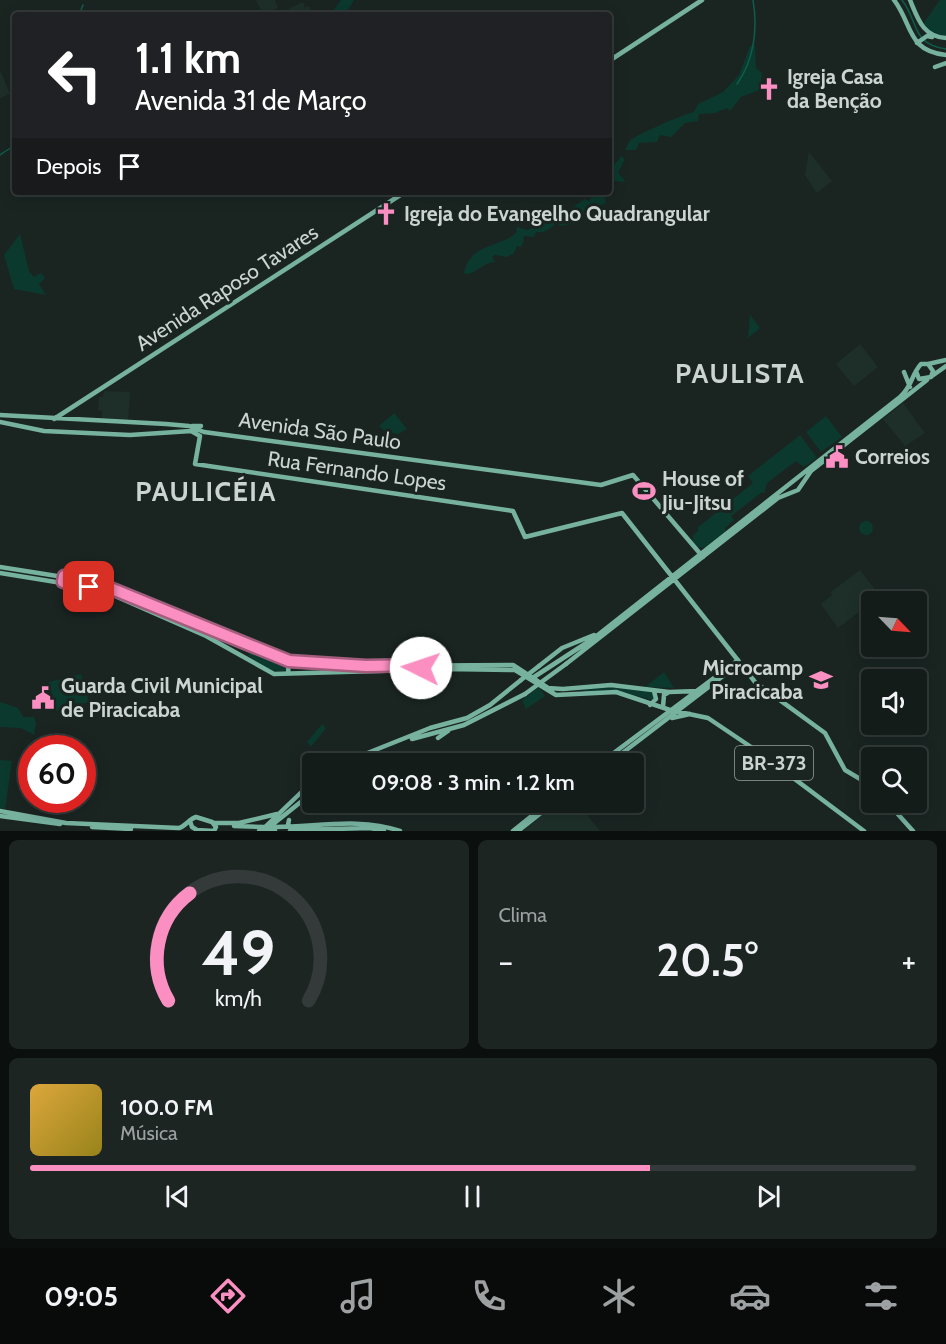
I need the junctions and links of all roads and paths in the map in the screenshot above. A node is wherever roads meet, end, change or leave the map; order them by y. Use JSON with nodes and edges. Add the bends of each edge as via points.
{"nodes":[{"id":1,"x":702,"y":0,"type":"edge"},
{"id":2,"x":894,"y":0,"type":"edge"},
{"id":3,"x":910,"y":0,"type":"edge"},
{"id":4,"x":946,"y":38,"type":"edge"},
{"id":5,"x":922,"y":39,"type":"junction"},
{"id":6,"x":945,"y":56,"type":"edge"},
{"id":7,"x":612,"y":59,"type":"edge"},
{"id":8,"x":946,"y":63,"type":"edge"},
{"id":9,"x":935,"y":67,"type":"dead end"},
{"id":10,"x":400,"y":195,"type":"edge"},
{"id":11,"x":946,"y":360,"type":"edge"},
{"id":12,"x":928,"y":364,"type":"junction"},
{"id":13,"x":946,"y":366,"type":"edge"},
{"id":14,"x":916,"y":371,"type":"junction"},
{"id":15,"x":904,"y":372,"type":"dead end"},
{"id":16,"x":930,"y":378,"type":"junction"},
{"id":17,"x":910,"y":388,"type":"junction"},
{"id":18,"x":67,"y":411,"type":"junction"},
{"id":19,"x":0,"y":415,"type":"edge"},
{"id":20,"x":34,"y":418,"type":"junction"},
{"id":21,"x":45,"y":418,"type":"junction"},
{"id":22,"x":59,"y":419,"type":"junction"},
{"id":23,"x":0,"y":422,"type":"edge"},
{"id":24,"x":148,"y":422,"type":"junction"},
{"id":25,"x":27,"y":427,"type":"junction"},
{"id":26,"x":44,"y":431,"type":"junction"},
{"id":27,"x":50,"y":431,"type":"junction"},
{"id":28,"x":201,"y":432,"type":"junction"},
{"id":29,"x":150,"y":433,"type":"junction"},
{"id":30,"x":796,"y":478,"type":"junction"},
{"id":31,"x":787,"y":485,"type":"junction"},
{"id":32,"x":802,"y":485,"type":"junction"},
{"id":33,"x":791,"y":493,"type":"junction"},
{"id":34,"x":702,"y":555,"type":"junction"},
{"id":35,"x":0,"y":567,"type":"edge"},
{"id":36,"x":0,"y":573,"type":"edge"},
{"id":37,"x":672,"y":577,"type":"junction"},
{"id":38,"x":64,"y":579,"type":"junction"},
{"id":39,"x":83,"y":579,"type":"junction"},
{"id":40,"x":72,"y":583,"type":"junction"},
{"id":41,"x":604,"y":630,"type":"junction"},
{"id":42,"x":597,"y":639,"type":"junction"},
{"id":43,"x":252,"y":647,"type":"junction"},
{"id":44,"x":246,"y":658,"type":"junction"},
{"id":45,"x":291,"y":661,"type":"junction"},
{"id":46,"x":740,"y":662,"type":"junction"},
{"id":47,"x":420,"y":667,"type":"junction"},
{"id":48,"x":287,"y":674,"type":"junction"},
{"id":49,"x":534,"y":677,"type":"junction"},
{"id":50,"x":555,"y":688,"type":"junction"},
{"id":51,"x":654,"y":691,"type":"junction"},
{"id":52,"x":679,"y":691,"type":"junction"},
{"id":53,"x":698,"y":691,"type":"junction"},
{"id":54,"x":669,"y":692,"type":"junction"},
{"id":55,"x":506,"y":694,"type":"junction"},
{"id":56,"x":686,"y":699,"type":"junction"},
{"id":57,"x":516,"y":700,"type":"junction"},
{"id":58,"x":509,"y":703,"type":"junction"},
{"id":59,"x":650,"y":705,"type":"junction"},
{"id":60,"x":663,"y":707,"type":"junction"},
{"id":61,"x":670,"y":710,"type":"junction"},
{"id":62,"x":679,"y":710,"type":"junction"},
{"id":63,"x":690,"y":714,"type":"junction"},
{"id":64,"x":666,"y":720,"type":"junction"},
{"id":65,"x":452,"y":729,"type":"junction"},
{"id":66,"x":432,"y":730,"type":"junction"},
{"id":67,"x":438,"y":738,"type":"dead end"},
{"id":68,"x":370,"y":753,"type":"edge"},
{"id":69,"x":373,"y":753,"type":"edge"},
{"id":70,"x":614,"y":753,"type":"edge"},
{"id":71,"x":622,"y":753,"type":"edge"},
{"id":72,"x":861,"y":779,"type":"edge"},
{"id":73,"x":302,"y":791,"type":"edge"},
{"id":74,"x":290,"y":802,"type":"junction"},
{"id":75,"x":302,"y":802,"type":"edge"},
{"id":76,"x":294,"y":808,"type":"junction"},
{"id":77,"x":0,"y":811,"type":"edge"},
{"id":78,"x":281,"y":811,"type":"junction"},
{"id":79,"x":535,"y":813,"type":"edge"},
{"id":80,"x":541,"y":813,"type":"edge"},
{"id":81,"x":897,"y":813,"type":"edge"},
{"id":82,"x":0,"y":816,"type":"edge"},
{"id":83,"x":190,"y":821,"type":"junction"},
{"id":84,"x":213,"y":823,"type":"junction"},
{"id":85,"x":222,"y":823,"type":"junction"},
{"id":86,"x":301,"y":827,"type":"junction"},
{"id":87,"x":278,"y":829,"type":"edge"},
{"id":88,"x":197,"y":830,"type":"edge"},
{"id":89,"x":264,"y":830,"type":"edge"},
{"id":90,"x":290,"y":830,"type":"edge"},
{"id":91,"x":178,"y":831,"type":"edge"},
{"id":92,"x":185,"y":831,"type":"edge"},
{"id":93,"x":215,"y":831,"type":"edge"},
{"id":94,"x":252,"y":831,"type":"edge"},
{"id":95,"x":384,"y":831,"type":"edge"},
{"id":96,"x":400,"y":831,"type":"edge"},
{"id":97,"x":513,"y":831,"type":"edge"},
{"id":98,"x":518,"y":831,"type":"edge"},
{"id":99,"x":864,"y":831,"type":"edge"},
{"id":100,"x":913,"y":831,"type":"edge"}],
"edges":[{"from":1,"to":7,"type":"main road"},
{"from":2,"to":5,"type":"main road"},
{"from":3,"to":5,"type":"main road"},
{"from":4,"to":5,"type":"main road"},
{"from":5,"to":6,"type":"main road"},
{"from":8,"to":9,"type":"main road"},
{"from":10,"to":18,"type":"main road","name":"Avenida Raposo Tavares"},
{"from":11,"to":12,"type":"main road"},
{"from":12,"to":14,"type":"main road","via":[[921,364]]},
{"from":12,"to":16,"type":"main road","via":[[933,369]]},
{"from":13,"to":16,"type":"main road"},
{"from":14,"to":16,"type":"main road","via":[[919,379]]},
{"from":14,"to":17,"type":"main road"},
{"from":15,"to":17,"type":"main road"},
{"from":16,"to":32,"type":"main road","via":[[811,471]]},
{"from":17,"to":30,"type":"main road"},
{"from":18,"to":22,"type":"main road"},
{"from":18,"to":22,"type":"main road","name":"Avenida Raposo Tavares"},
{"from":19,"to":20,"type":"main road"},
{"from":20,"to":21,"type":"main road"},
{"from":20,"to":25,"type":"main road"},
{"from":21,"to":22,"type":"main road"},
{"from":21,"to":26,"type":"main road","via":[[40,425]]},
{"from":22,"to":24,"type":"main road"},
{"from":22,"to":27,"type":"main road","via":[[60,426]]},
{"from":23,"to":25,"type":"main road","name":"Avenida São Paulo"},
{"from":24,"to":28,"type":"main road","via":[[189,426]]},
{"from":24,"to":29,"type":"main road"},
{"from":25,"to":26,"type":"main road","name":"Avenida São Paulo"},
{"from":26,"to":27,"type":"main road","name":"Avenida São Paulo"},
{"from":27,"to":29,"type":"main road","name":"Avenida São Paulo"},
{"from":28,"to":29,"type":"main road","name":"Avenida São Paulo"},
{"from":28,"to":34,"type":"main road","name":"Avenida São Paulo","via":[[601,485],[633,475]]},
{"from":28,"to":37,"type":"main road","name":"Rua Fernando Lopes","via":[[195,464],[513,511],[525,537],[622,513]]},
{"from":30,"to":31,"type":"main road"},
{"from":30,"to":32,"type":"main road"},
{"from":31,"to":33,"type":"main road"},
{"from":31,"to":34,"type":"main road"},
{"from":32,"to":33,"type":"main road"},
{"from":33,"to":34,"type":"main road","via":[[777,498]]},
{"from":34,"to":37,"type":"main road"},
{"from":35,"to":38,"type":"main road","number":"BR-373"},
{"from":36,"to":38,"type":"main road","number":"BR-373"},
{"from":37,"to":41,"type":"main road"},
{"from":37,"to":42,"type":"main road"},
{"from":37,"to":46,"type":"main road"},
{"from":38,"to":39,"type":"main road","number":"BR-373"},
{"from":38,"to":40,"type":"main road","number":"BR-373"},
{"from":39,"to":40,"type":"main road"},
{"from":39,"to":43,"type":"main road","number":"BR-373"},
{"from":40,"to":44,"type":"main road","number":"BR-373","via":[[105,592]]},
{"from":41,"to":49,"type":"main road"},
{"from":41,"to":55,"type":"main road","bridge":true,"via":[[562,648]]},
{"from":42,"to":50,"type":"main road","via":[[544,675]]},
{"from":42,"to":57,"type":"main road","bridge":true},
{"from":43,"to":44,"type":"main road"},
{"from":43,"to":45,"type":"main road","number":"BR-373"},
{"from":44,"to":48,"type":"main road","number":"BR-373","via":[[272,674]]},
{"from":45,"to":47,"type":"main road","number":"BR-373"},
{"from":45,"to":48,"type":"main road"},
{"from":46,"to":53,"type":"main road"},
{"from":46,"to":62,"type":"main road"},
{"from":46,"to":72,"type":"main road","number":"BR-373","via":[[755,682],[825,733],[845,770]]},
{"from":47,"to":48,"type":"main road","number":"BR-373"},
{"from":47,"to":49,"type":"main road","number":"BR-373","via":[[513,665]]},
{"from":47,"to":59,"type":"main road","number":"BR-373","via":[[515,670],[556,695],[616,692]]},
{"from":49,"to":50,"type":"main road","number":"BR-373","via":[[548,688]]},
{"from":50,"to":51,"type":"main road","via":[[611,685]]},
{"from":51,"to":54,"type":"main road"},
{"from":51,"to":59,"type":"main road","via":[[657,699]]},
{"from":52,"to":53,"type":"main road"},
{"from":52,"to":54,"type":"main road"},
{"from":52,"to":56,"type":"main road"},
{"from":53,"to":56,"type":"main road"},
{"from":54,"to":60,"type":"main road","via":[[663,697]]},
{"from":55,"to":57,"type":"main road","via":[[514,694]]},
{"from":55,"to":58,"type":"main road","via":[[503,700]]},
{"from":55,"to":66,"type":"main road","via":[[467,718]]},
{"from":56,"to":61,"type":"main road"},
{"from":56,"to":62,"type":"main road"},
{"from":57,"to":58,"type":"main road"},
{"from":58,"to":65,"type":"main road"},
{"from":59,"to":60,"type":"main road","number":"BR-373"},
{"from":60,"to":61,"type":"main road","number":"BR-373"},
{"from":61,"to":62,"type":"main road","number":"BR-373"},
{"from":61,"to":70,"type":"main road"},
{"from":62,"to":63,"type":"main road","number":"BR-373"},
{"from":62,"to":64,"type":"main road"},
{"from":63,"to":64,"type":"main road"},
{"from":63,"to":99,"type":"main road","number":"BR-373","via":[[718,723]]},
{"from":64,"to":71,"type":"main road"},
{"from":65,"to":66,"type":"main road"},
{"from":65,"to":67,"type":"main road"},
{"from":66,"to":68,"type":"main road"},
{"from":66,"to":69,"type":"main road"},
{"from":73,"to":74,"type":"main road"},
{"from":74,"to":76,"type":"main road"},
{"from":74,"to":78,"type":"main road"},
{"from":75,"to":76,"type":"main road"},
{"from":76,"to":89,"type":"main road"},
{"from":77,"to":83,"type":"main road","via":[[85,824],[179,828]]},
{"from":78,"to":85,"type":"main road","via":[[259,820]]},
{"from":78,"to":89,"type":"main road"},
{"from":79,"to":97,"type":"main road"},
{"from":80,"to":98,"type":"main road"},
{"from":81,"to":100,"type":"main road"},
{"from":82,"to":91,"type":"main road","via":[[87,827]]},
{"from":83,"to":84,"type":"main road","via":[[195,817]]},
{"from":83,"to":88,"type":"main road"},
{"from":83,"to":92,"type":"main road"},
{"from":84,"to":85,"type":"main road"},
{"from":84,"to":93,"type":"main road"},
{"from":85,"to":89,"type":"main road"},
{"from":86,"to":90,"type":"main road"},
{"from":86,"to":90,"type":"main road","via":[[290,819]]},
{"from":86,"to":96,"type":"main road","via":[[355,823]]},
{"from":87,"to":89,"type":"main road","bridge":true},
{"from":87,"to":90,"type":"main road"},
{"from":88,"to":92,"type":"main road"},
{"from":88,"to":93,"type":"main road"},
{"from":89,"to":94,"type":"main road"},
{"from":90,"to":95,"type":"main road"}]}
